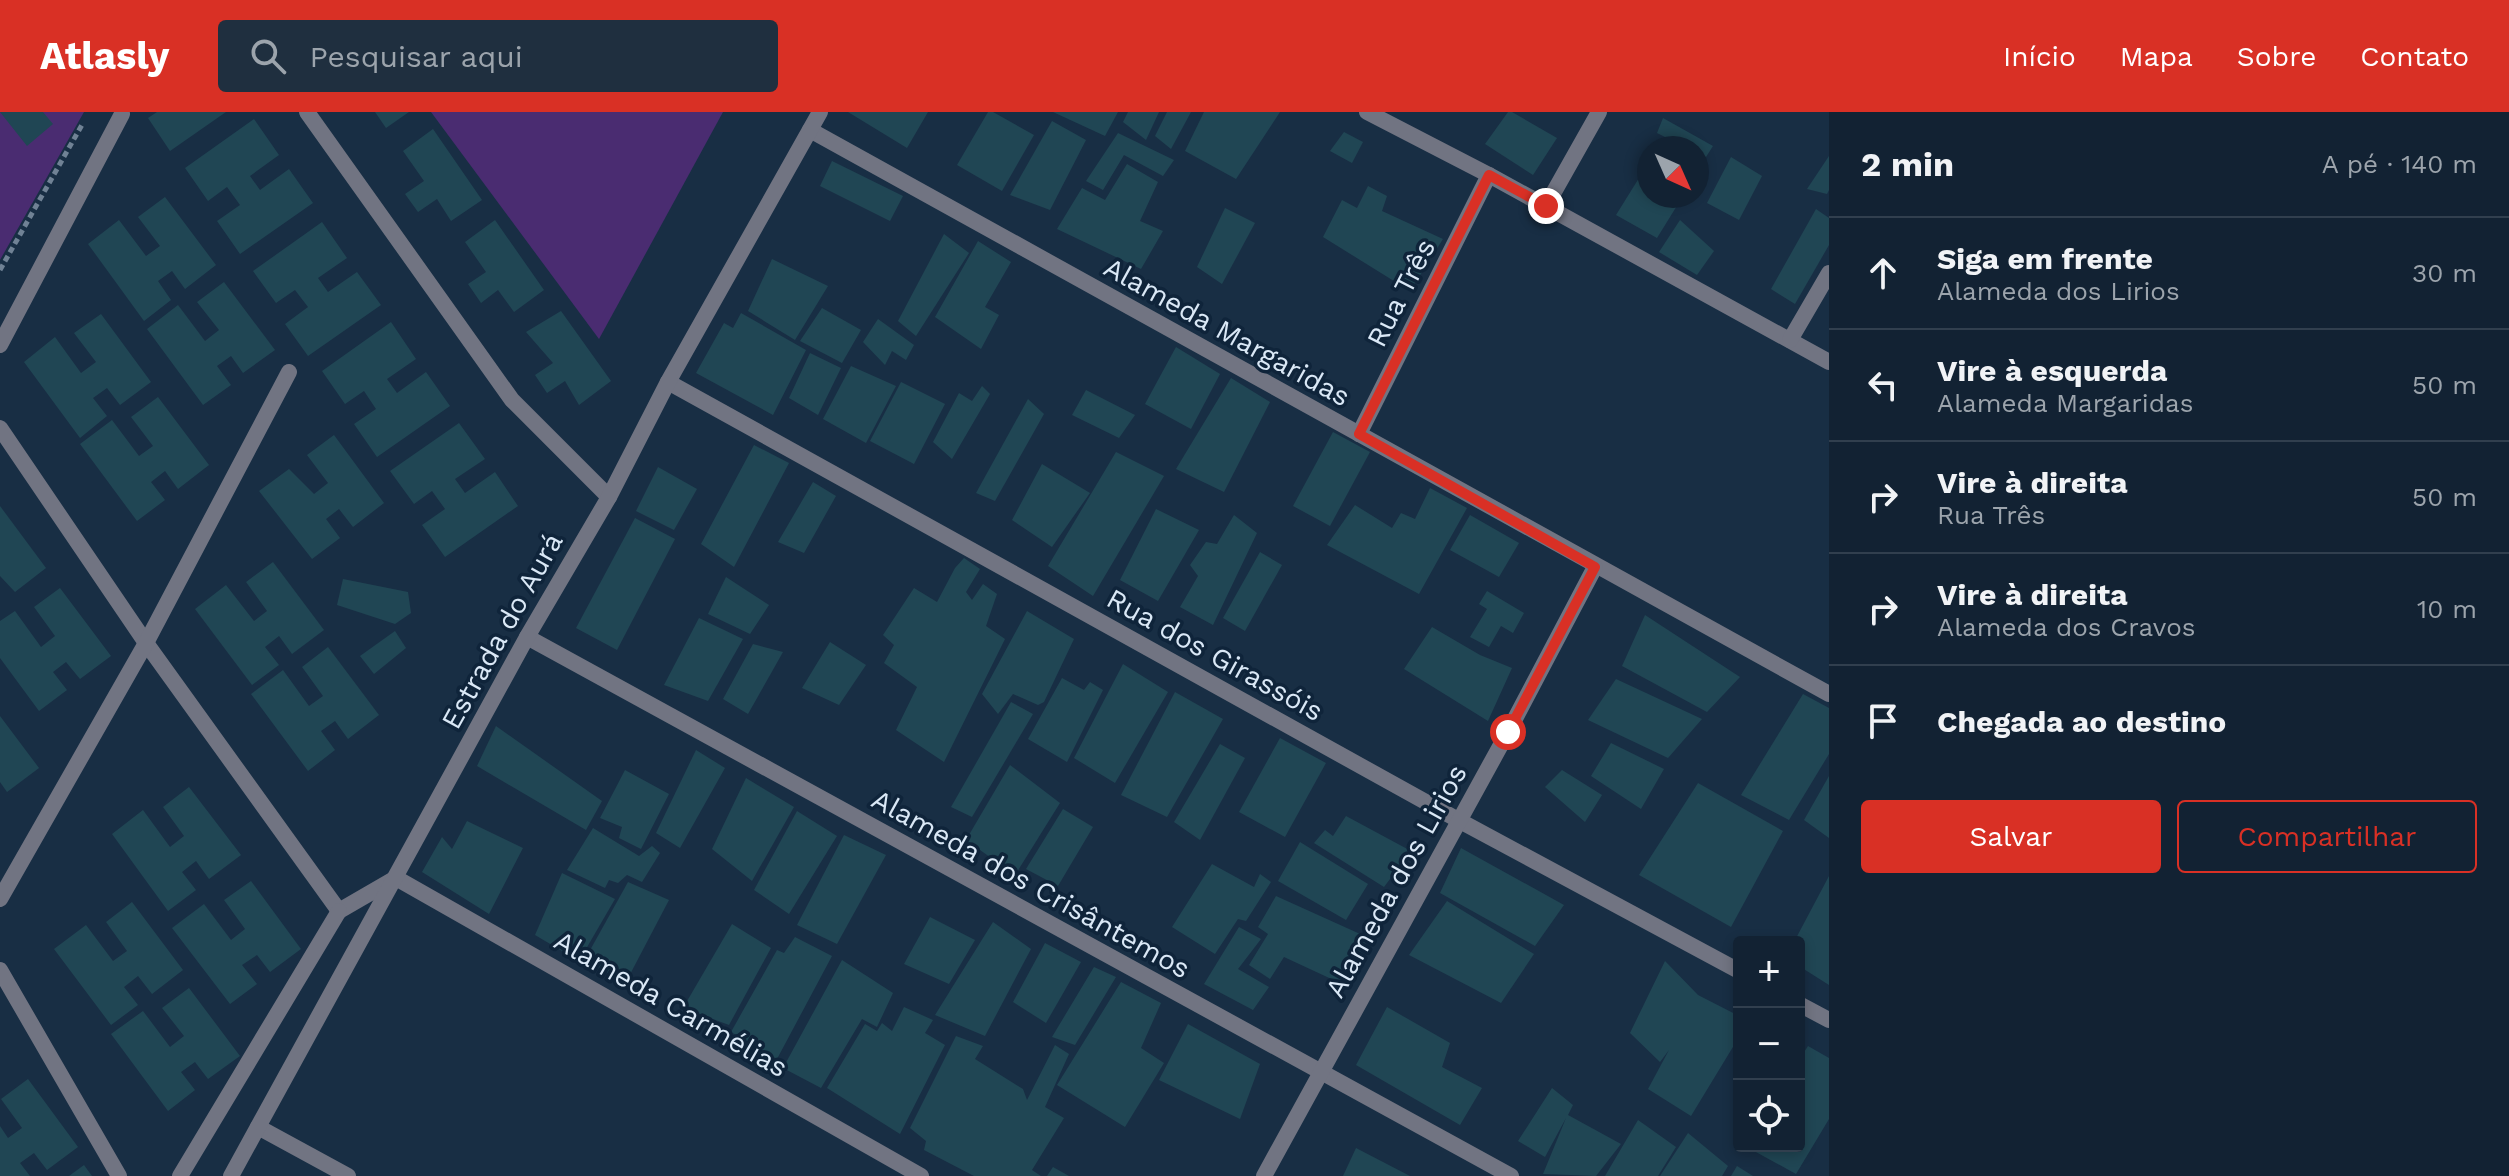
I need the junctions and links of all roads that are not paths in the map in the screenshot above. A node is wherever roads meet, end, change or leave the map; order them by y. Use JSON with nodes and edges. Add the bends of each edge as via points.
{"nodes":[{"id":1,"x":307,"y":112,"type":"edge"},
{"id":2,"x":820,"y":112,"type":"edge"},
{"id":3,"x":1367,"y":112,"type":"edge"},
{"id":4,"x":1599,"y":112,"type":"edge"},
{"id":5,"x":122,"y":114,"type":"edge"},
{"id":6,"x":810,"y":130,"type":"junction"},
{"id":7,"x":1489,"y":175,"type":"junction"},
{"id":8,"x":1546,"y":206,"type":"junction"},
{"id":9,"x":1829,"y":273,"type":"edge"},
{"id":10,"x":1790,"y":340,"type":"junction"},
{"id":11,"x":0,"y":345,"type":"edge"},
{"id":12,"x":1829,"y":362,"type":"edge"},
{"id":13,"x":289,"y":372,"type":"dead end"},
{"id":14,"x":668,"y":382,"type":"junction"},
{"id":15,"x":0,"y":428,"type":"edge"},
{"id":16,"x":1359,"y":434,"type":"junction"},
{"id":17,"x":609,"y":497,"type":"junction"},
{"id":18,"x":1595,"y":567,"type":"junction"},
{"id":19,"x":527,"y":637,"type":"junction"},
{"id":20,"x":146,"y":643,"type":"junction"},
{"id":21,"x":1829,"y":694,"type":"edge"},
{"id":22,"x":1460,"y":821,"type":"junction"},
{"id":23,"x":396,"y":878,"type":"junction"},
{"id":24,"x":0,"y":899,"type":"edge"},
{"id":25,"x":339,"y":911,"type":"junction"},
{"id":26,"x":1733,"y":968,"type":"edge"},
{"id":27,"x":0,"y":970,"type":"edge"},
{"id":28,"x":1805,"y":1007,"type":"edge"},
{"id":29,"x":1829,"y":1020,"type":"edge"},
{"id":30,"x":1319,"y":1072,"type":"junction"},
{"id":31,"x":258,"y":1127,"type":"junction"},
{"id":32,"x":916,"y":1175,"type":"edge"},
{"id":33,"x":119,"y":1176,"type":"edge"},
{"id":34,"x":180,"y":1176,"type":"edge"},
{"id":35,"x":231,"y":1176,"type":"edge"},
{"id":36,"x":348,"y":1176,"type":"edge"},
{"id":37,"x":1264,"y":1176,"type":"edge"},
{"id":38,"x":1511,"y":1176,"type":"edge"}],
"edges":[{"from":1,"to":17,"type":"street","via":[[512,400]]},
{"from":2,"to":6,"type":"street","name":"Estrada do Aurá"},
{"from":3,"to":7,"type":"street"},
{"from":4,"to":8,"type":"street"},
{"from":5,"to":11,"type":"street"},
{"from":6,"to":14,"type":"street","name":"Estrada do Aurá"},
{"from":6,"to":16,"type":"street","name":"Alameda Margaridas"},
{"from":7,"to":8,"type":"street"},
{"from":7,"to":16,"type":"street","name":"Rua Três"},
{"from":8,"to":10,"type":"street"},
{"from":9,"to":10,"type":"street"},
{"from":10,"to":12,"type":"street"},
{"from":13,"to":20,"type":"street"},
{"from":14,"to":17,"type":"street","name":"Estrada do Aurá"},
{"from":14,"to":22,"type":"street","name":"Rua dos Girassóis"},
{"from":15,"to":20,"type":"street"},
{"from":16,"to":18,"type":"street","name":"Alameda Margaridas"},
{"from":17,"to":19,"type":"street","name":"Estrada do Aurá"},
{"from":18,"to":21,"type":"street","name":"Alameda Margaridas"},
{"from":18,"to":22,"type":"street","name":"Alameda dos Lirios"},
{"from":19,"to":23,"type":"street","name":"Estrada do Aurá"},
{"from":19,"to":30,"type":"street","name":"Alameda dos Crisântemos"},
{"from":20,"to":24,"type":"street"},
{"from":20,"to":25,"type":"street"},
{"from":22,"to":26,"type":"street","name":"Rua dos Girassóis"},
{"from":22,"to":30,"type":"street","name":"Alameda dos Lirios"},
{"from":23,"to":25,"type":"street"},
{"from":23,"to":31,"type":"street","name":"Estrada do Aurá"},
{"from":23,"to":32,"type":"street","name":"Alameda Carmélias"},
{"from":25,"to":34,"type":"street"},
{"from":27,"to":33,"type":"street"},
{"from":28,"to":29,"type":"street"},
{"from":30,"to":37,"type":"street","name":"Alameda dos Lirios"},
{"from":30,"to":38,"type":"street","name":"Alameda dos Crisântemos"},
{"from":31,"to":35,"type":"street","name":"Estrada do Aurá"},
{"from":31,"to":36,"type":"street"}]}
